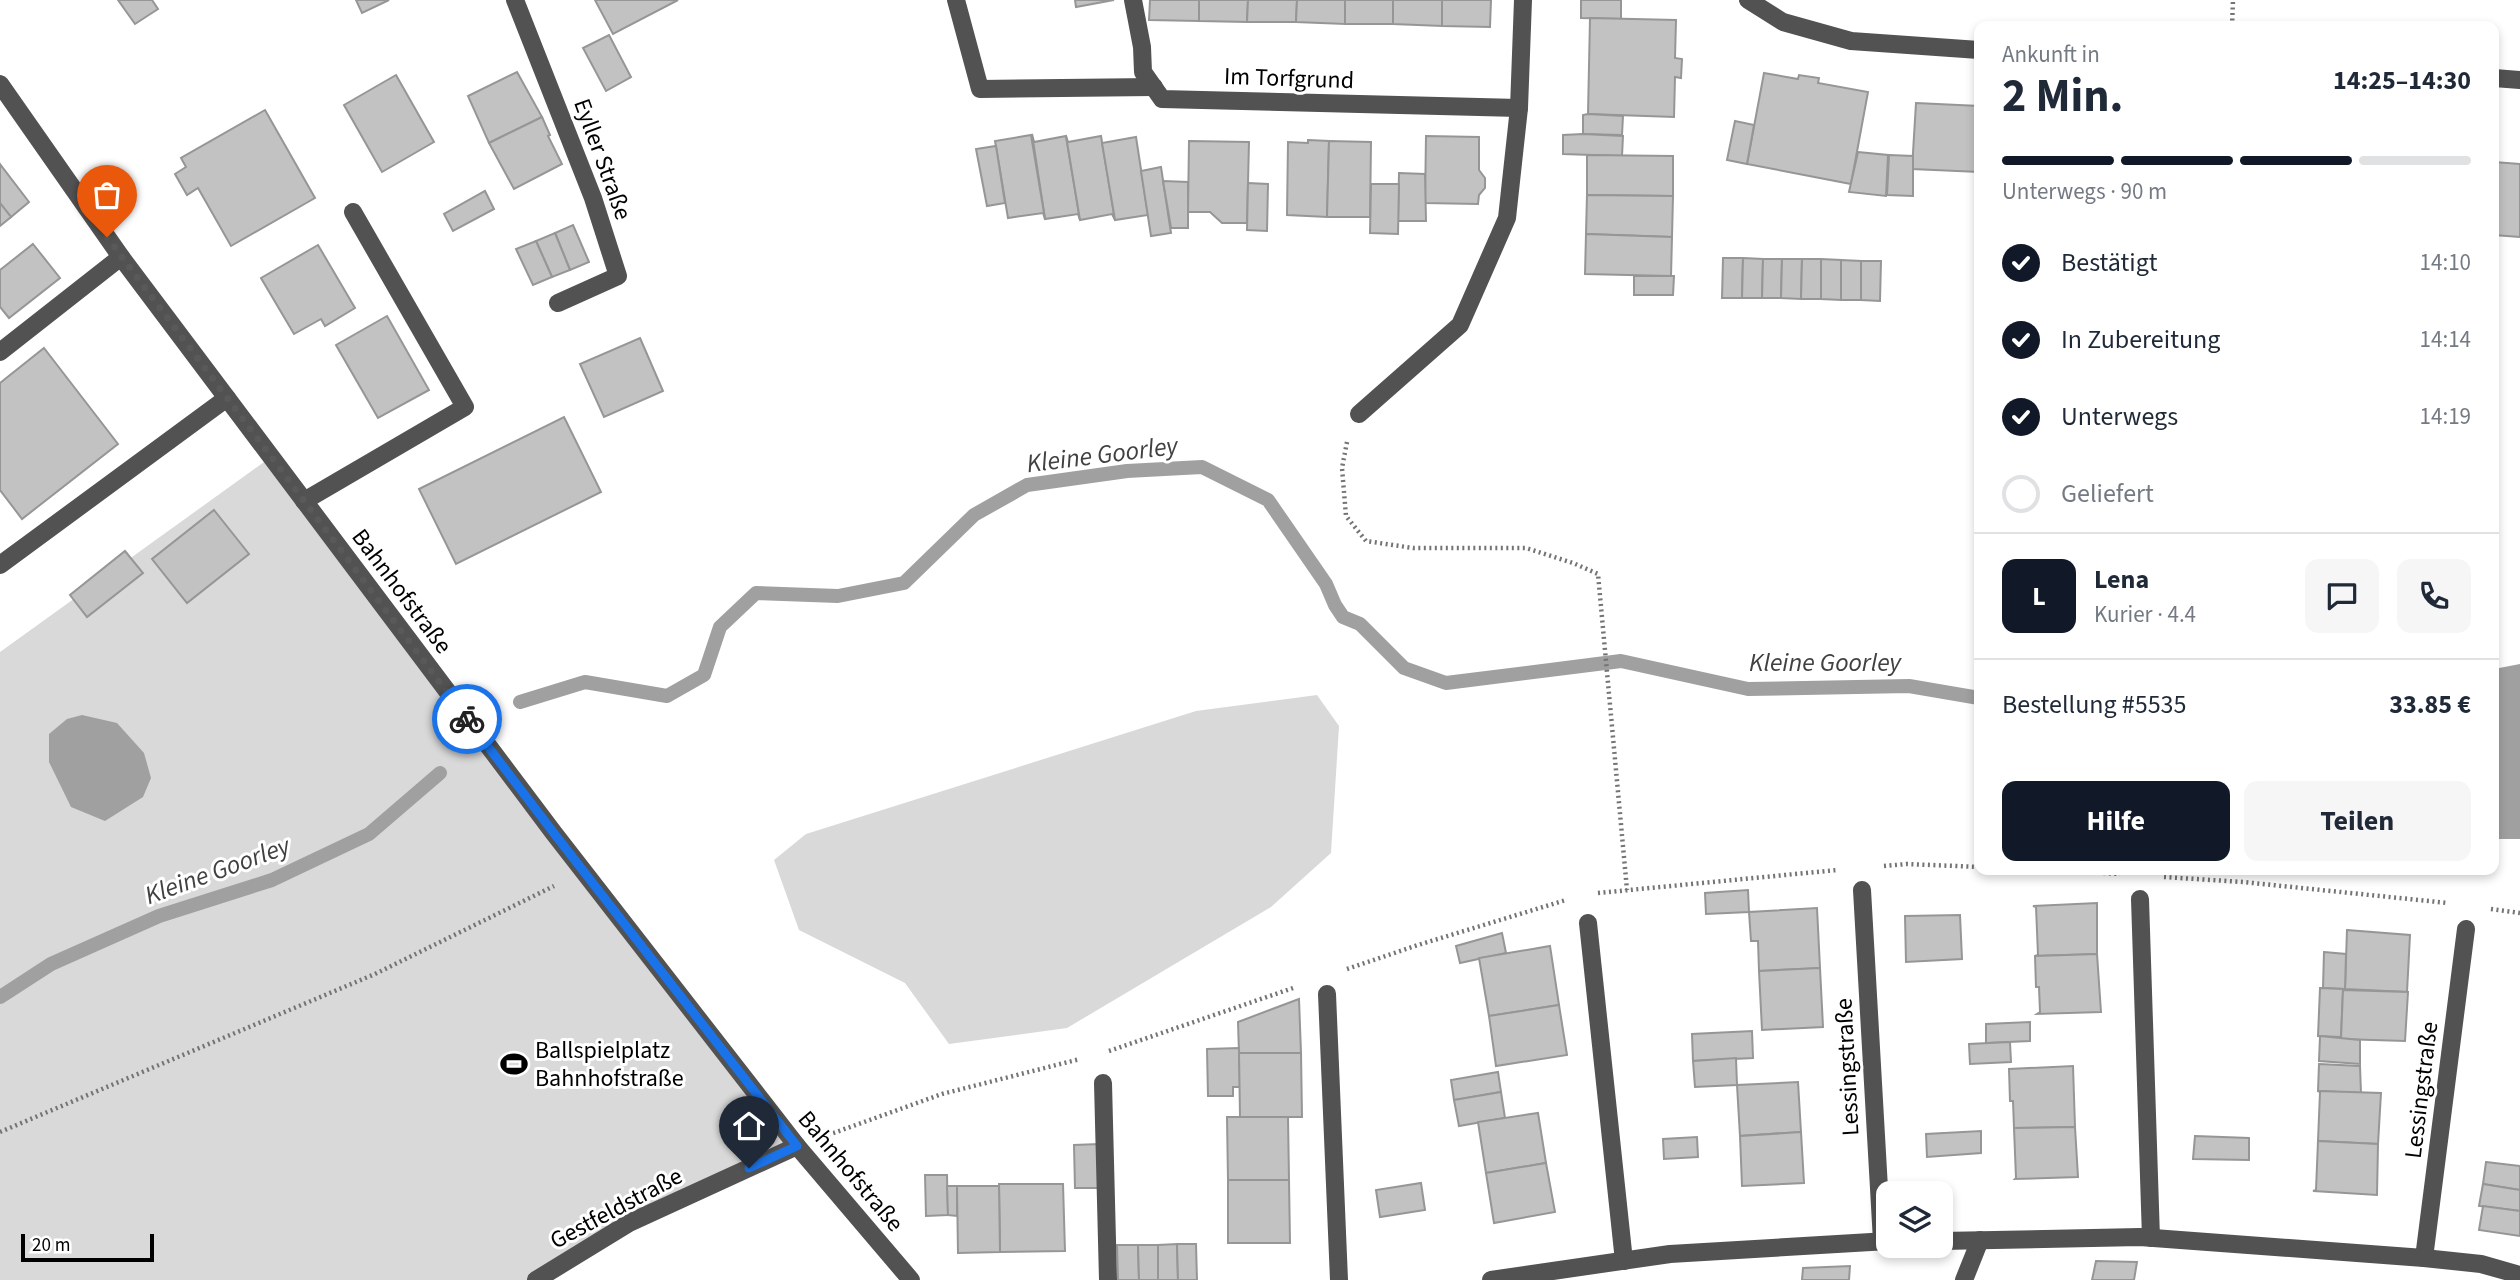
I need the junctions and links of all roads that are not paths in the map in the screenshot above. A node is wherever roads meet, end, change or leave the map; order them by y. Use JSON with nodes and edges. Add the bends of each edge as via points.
{"nodes":[{"id":1,"x":515,"y":0,"type":"edge"},
{"id":2,"x":956,"y":0,"type":"edge"},
{"id":3,"x":1133,"y":0,"type":"edge"},
{"id":4,"x":1523,"y":0,"type":"edge"},
{"id":5,"x":1748,"y":0,"type":"edge"},
{"id":6,"x":1974,"y":50,"type":"edge"},
{"id":7,"x":2499,"y":78,"type":"edge"},
{"id":8,"x":2520,"y":79,"type":"edge"},
{"id":9,"x":0,"y":84,"type":"edge"},
{"id":10,"x":1154,"y":87,"type":"junction"},
{"id":11,"x":1520,"y":108,"type":"junction"},
{"id":12,"x":353,"y":212,"type":"dead end"},
{"id":13,"x":121,"y":257,"type":"junction"},
{"id":14,"x":558,"y":303,"type":"dead end"},
{"id":15,"x":0,"y":352,"type":"edge"},
{"id":16,"x":227,"y":398,"type":"junction"},
{"id":17,"x":1359,"y":414,"type":"road end"},
{"id":18,"x":304,"y":501,"type":"junction"},
{"id":19,"x":0,"y":565,"type":"edge"},
{"id":20,"x":1862,"y":891,"type":"dead end"},
{"id":21,"x":2140,"y":899,"type":"dead end"},
{"id":22,"x":1588,"y":923,"type":"dead end"},
{"id":23,"x":2466,"y":929,"type":"dead end"},
{"id":24,"x":1327,"y":994,"type":"dead end"},
{"id":25,"x":1103,"y":1083,"type":"dead end"},
{"id":26,"x":797,"y":1146,"type":"junction"},
{"id":27,"x":1881,"y":1181,"type":"edge"},
{"id":28,"x":2151,"y":1238,"type":"junction"},
{"id":29,"x":1980,"y":1240,"type":"junction"},
{"id":30,"x":1953,"y":1241,"type":"edge"},
{"id":31,"x":1876,"y":1242,"type":"edge"},
{"id":32,"x":2424,"y":1258,"type":"junction"},
{"id":33,"x":1624,"y":1261,"type":"junction"},
{"id":34,"x":2520,"y":1275,"type":"edge"},
{"id":35,"x":1540,"y":1276,"type":"edge"},
{"id":36,"x":536,"y":1280,"type":"edge"},
{"id":37,"x":911,"y":1280,"type":"edge"},
{"id":38,"x":1108,"y":1280,"type":"edge"},
{"id":39,"x":1339,"y":1280,"type":"edge"},
{"id":40,"x":1492,"y":1280,"type":"edge"},
{"id":41,"x":1964,"y":1280,"type":"edge"}],
"edges":[{"from":1,"to":14,"type":"street","name":"Eyller Straße","via":[[593,198],[618,276]]},
{"from":2,"to":10,"type":"street","via":[[980,89]]},
{"from":3,"to":10,"type":"street","via":[[1143,72]]},
{"from":4,"to":11,"type":"street"},
{"from":5,"to":6,"type":"street","via":[[1783,22],[1851,41]]},
{"from":7,"to":8,"type":"street"},
{"from":9,"to":13,"type":"street","name":"Bahnhofstraße"},
{"from":10,"to":11,"type":"street","name":"Im Torfgrund","via":[[1162,99]]},
{"from":11,"to":17,"type":"street","via":[[1507,218],[1460,325]]},
{"from":12,"to":18,"type":"street","via":[[465,407]]},
{"from":13,"to":15,"type":"street"},
{"from":13,"to":16,"type":"street","name":"Bahnhofstraße"},
{"from":16,"to":18,"type":"street","name":"Bahnhofstraße"},
{"from":16,"to":19,"type":"street"},
{"from":18,"to":26,"type":"street","name":"Bahnhofstraße"},
{"from":20,"to":27,"type":"street","name":"Lessingstraße"},
{"from":21,"to":28,"type":"street"},
{"from":22,"to":33,"type":"street"},
{"from":23,"to":32,"type":"street","name":"Lessingstraße"},
{"from":24,"to":39,"type":"street"},
{"from":25,"to":38,"type":"street"},
{"from":26,"to":36,"type":"street","name":"Gestfeldstraße","via":[[629,1223]]},
{"from":26,"to":37,"type":"street","name":"Bahnhofstraße"},
{"from":28,"to":29,"type":"street"},
{"from":28,"to":32,"type":"street"},
{"from":29,"to":30,"type":"street"},
{"from":29,"to":41,"type":"street"},
{"from":31,"to":33,"type":"street","name":"Lessingstraße"},
{"from":32,"to":34,"type":"street","via":[[2481,1264]]},
{"from":33,"to":35,"type":"street","name":"Lessingstraße"},
{"from":35,"to":40,"type":"street","name":"Lessingstraße"}]}
